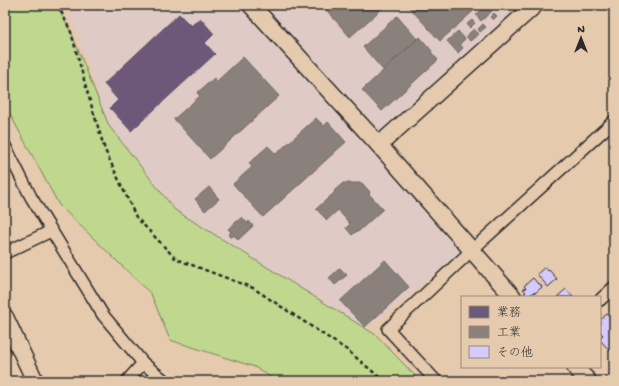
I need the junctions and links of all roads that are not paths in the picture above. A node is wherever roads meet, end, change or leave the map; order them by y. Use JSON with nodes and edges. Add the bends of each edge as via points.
{"nodes":[{"id":1,"x":251,"y":5,"type":"edge"},
{"id":2,"x":535,"y":5,"type":"edge"},
{"id":3,"x":614,"y":121,"type":"edge"},
{"id":4,"x":379,"y":145,"type":"junction"},
{"id":5,"x":5,"y":146,"type":"edge"},
{"id":6,"x":51,"y":231,"type":"junction"},
{"id":7,"x":472,"y":250,"type":"junction"},
{"id":8,"x":5,"y":253,"type":"edge"},
{"id":9,"x":614,"y":287,"type":"edge"},
{"id":10,"x":512,"y":296,"type":"edge"},
{"id":11,"x":601,"y":299,"type":"edge"},
{"id":12,"x":5,"y":318,"type":"edge"},
{"id":13,"x":142,"y":363,"type":"junction"},
{"id":14,"x":576,"y":368,"type":"edge"},
{"id":15,"x":35,"y":381,"type":"edge"},
{"id":16,"x":127,"y":381,"type":"edge"},
{"id":17,"x":165,"y":381,"type":"edge"},
{"id":18,"x":436,"y":381,"type":"edge"},
{"id":19,"x":588,"y":381,"type":"edge"}],
"edges":[{"from":1,"to":4,"type":"street"},
{"from":2,"to":4,"type":"street"},
{"from":3,"to":7,"type":"street"},
{"from":4,"to":7,"type":"street"},
{"from":5,"to":6,"type":"street"},
{"from":6,"to":8,"type":"street"},
{"from":6,"to":13,"type":"street","via":[[103,315]]},
{"from":7,"to":10,"type":"street"},
{"from":7,"to":18,"type":"street","via":[[388,329]]},
{"from":9,"to":11,"type":"street"},
{"from":12,"to":15,"type":"street"},
{"from":13,"to":16,"type":"street"},
{"from":13,"to":17,"type":"street"},
{"from":14,"to":19,"type":"street"}]}
